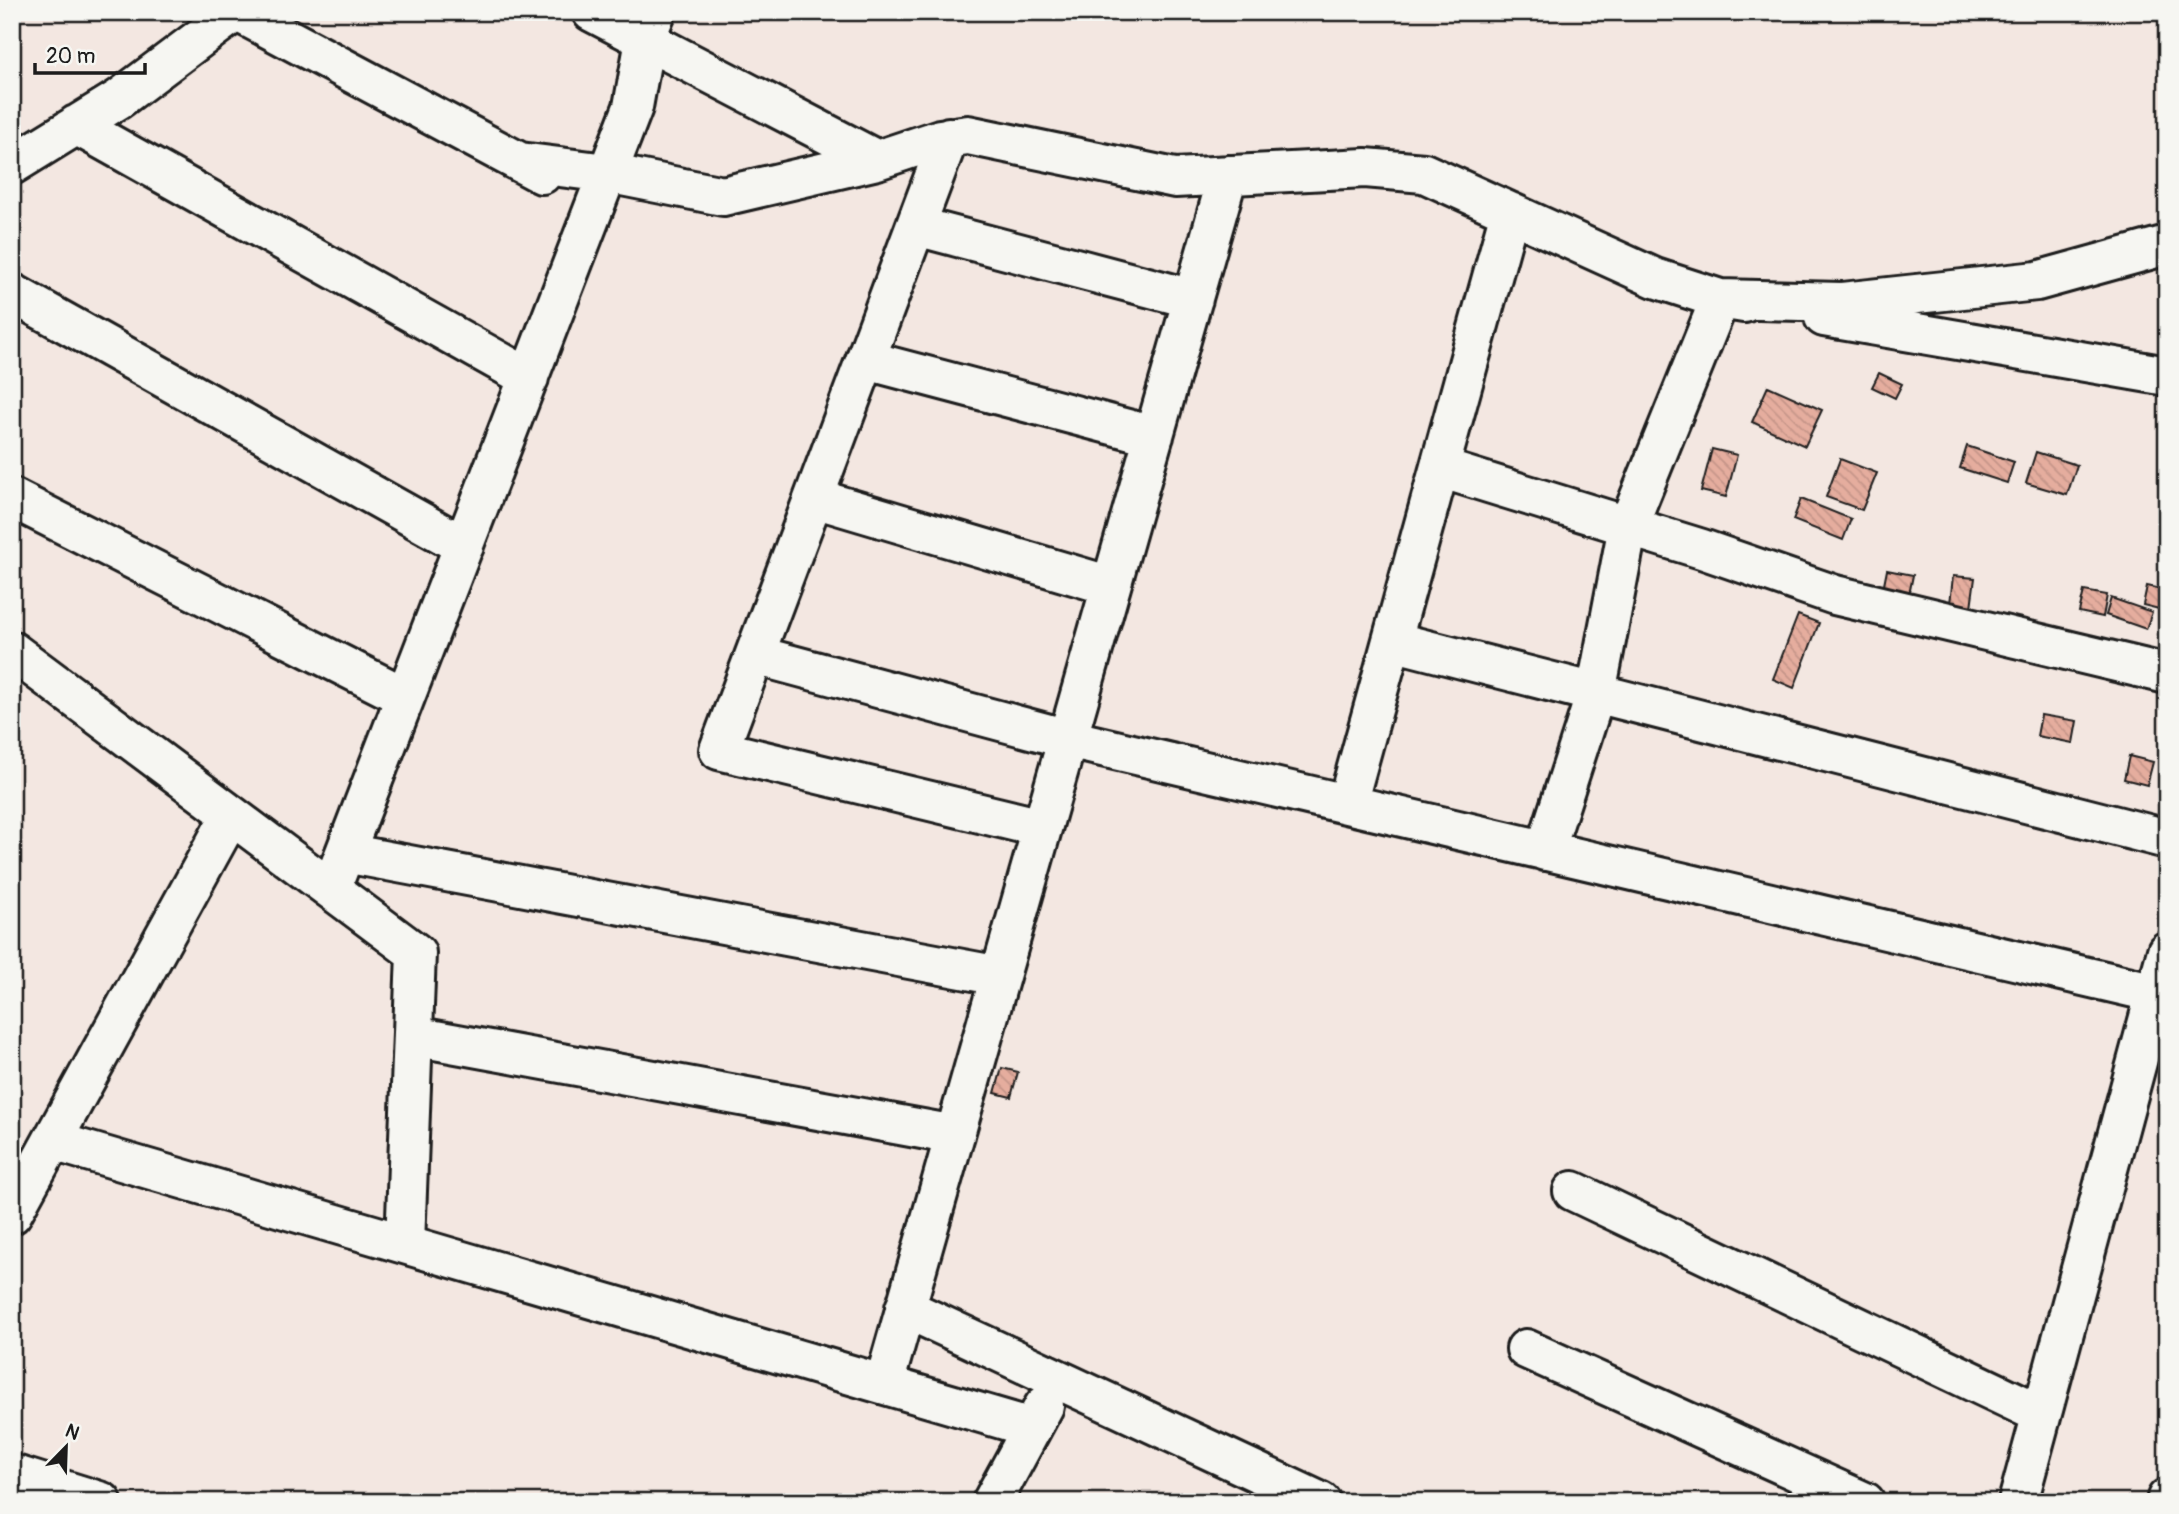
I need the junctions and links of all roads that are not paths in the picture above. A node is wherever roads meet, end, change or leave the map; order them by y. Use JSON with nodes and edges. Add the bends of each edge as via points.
{"nodes":[{"id":1,"x":237,"y":12,"type":"edge"},
{"id":2,"x":592,"y":12,"type":"edge"},
{"id":3,"x":651,"y":26,"type":"edge"},
{"id":4,"x":76,"y":125,"type":"junction"},
{"id":5,"x":949,"y":137,"type":"junction"},
{"id":6,"x":877,"y":160,"type":"junction"},
{"id":7,"x":12,"y":165,"type":"edge"},
{"id":8,"x":1228,"y":175,"type":"junction"},
{"id":9,"x":602,"y":188,"type":"junction"},
{"id":10,"x":1510,"y":212,"type":"junction"},
{"id":11,"x":916,"y":226,"type":"junction"},
{"id":12,"x":2167,"y":245,"type":"edge"},
{"id":13,"x":12,"y":293,"type":"edge"},
{"id":14,"x":1193,"y":299,"type":"junction"},
{"id":15,"x":1720,"y":299,"type":"junction"},
{"id":16,"x":866,"y":359,"type":"junction"},
{"id":17,"x":2167,"y":376,"type":"edge"},
{"id":18,"x":528,"y":378,"type":"junction"},
{"id":19,"x":1153,"y":436,"type":"junction"},
{"id":20,"x":1440,"y":468,"type":"junction"},
{"id":21,"x":12,"y":498,"type":"edge"},
{"id":22,"x":814,"y":498,"type":"junction"},
{"id":23,"x":1628,"y":526,"type":"junction"},
{"id":24,"x":464,"y":546,"type":"junction"},
{"id":25,"x":1111,"y":586,"type":"junction"},
{"id":26,"x":1392,"y":640,"type":"junction"},
{"id":27,"x":12,"y":651,"type":"edge"},
{"id":28,"x":755,"y":655,"type":"junction"},
{"id":29,"x":2167,"y":674,"type":"edge"},
{"id":30,"x":1596,"y":692,"type":"junction"},
{"id":31,"x":405,"y":697,"type":"junction"},
{"id":32,"x":1068,"y":739,"type":"junction"},
{"id":33,"x":1347,"y":804,"type":"junction"},
{"id":34,"x":231,"y":815,"type":"junction"},
{"id":35,"x":1042,"y":828,"type":"junction"},
{"id":36,"x":2167,"y":839,"type":"edge"},
{"id":37,"x":1545,"y":851,"type":"junction"},
{"id":38,"x":345,"y":853,"type":"junction"},
{"id":39,"x":331,"y":889,"type":"junction"},
{"id":40,"x":2167,"y":951,"type":"edge"},
{"id":41,"x":1000,"y":976,"type":"junction"},
{"id":42,"x":2156,"y":1018,"type":"edge"},
{"id":43,"x":413,"y":1036,"type":"junction"},
{"id":44,"x":955,"y":1135,"type":"junction"},
{"id":45,"x":52,"y":1141,"type":"junction"},
{"id":46,"x":1573,"y":1191,"type":"dead end"},
{"id":47,"x":12,"y":1214,"type":"edge"},
{"id":48,"x":405,"y":1244,"type":"junction"},
{"id":49,"x":905,"y":1308,"type":"junction"},
{"id":50,"x":1526,"y":1349,"type":"dead end"},
{"id":51,"x":1058,"y":1380,"type":"junction"},
{"id":52,"x":884,"y":1384,"type":"junction"},
{"id":53,"x":2041,"y":1414,"type":"junction"},
{"id":54,"x":1032,"y":1428,"type":"junction"},
{"id":55,"x":12,"y":1474,"type":"edge"},
{"id":56,"x":102,"y":1502,"type":"edge"},
{"id":57,"x":992,"y":1502,"type":"edge"},
{"id":58,"x":1321,"y":1502,"type":"edge"},
{"id":59,"x":1865,"y":1502,"type":"edge"},
{"id":60,"x":2018,"y":1502,"type":"edge"}],
"edges":[{"from":1,"to":4,"type":"street"},
{"from":1,"to":9,"type":"street","via":[[520,162]]},
{"from":2,"to":3,"type":"street"},
{"from":3,"to":6,"type":"street"},
{"from":3,"to":9,"type":"street","via":[[633,107]]},
{"from":4,"to":7,"type":"street"},
{"from":4,"to":18,"type":"street"},
{"from":5,"to":6,"type":"street"},
{"from":5,"to":8,"type":"street","via":[[968,135],[1175,178]]},
{"from":5,"to":11,"type":"street"},
{"from":6,"to":9,"type":"street","via":[[723,196]]},
{"from":8,"to":10,"type":"street","via":[[1365,168],[1424,173]]},
{"from":8,"to":14,"type":"street"},
{"from":9,"to":18,"type":"street"},
{"from":10,"to":15,"type":"street","via":[[1655,278]]},
{"from":10,"to":20,"type":"street"},
{"from":11,"to":14,"type":"street"},
{"from":11,"to":16,"type":"street"},
{"from":12,"to":15,"type":"street","via":[[2037,281],[1842,302]]},
{"from":13,"to":24,"type":"street"},
{"from":14,"to":19,"type":"street"},
{"from":15,"to":17,"type":"street"},
{"from":15,"to":23,"type":"street"},
{"from":16,"to":19,"type":"street"},
{"from":16,"to":22,"type":"street"},
{"from":18,"to":24,"type":"street"},
{"from":19,"to":25,"type":"street"},
{"from":20,"to":23,"type":"street"},
{"from":20,"to":26,"type":"street"},
{"from":21,"to":31,"type":"street"},
{"from":22,"to":25,"type":"street"},
{"from":22,"to":28,"type":"street"},
{"from":23,"to":29,"type":"street","via":[[1835,595]]},
{"from":23,"to":30,"type":"street"},
{"from":24,"to":31,"type":"street"},
{"from":25,"to":32,"type":"street"},
{"from":26,"to":30,"type":"street"},
{"from":26,"to":33,"type":"street"},
{"from":27,"to":34,"type":"street"},
{"from":28,"to":32,"type":"street"},
{"from":28,"to":35,"type":"street","via":[[719,750]]},
{"from":30,"to":36,"type":"street"},
{"from":30,"to":37,"type":"street"},
{"from":31,"to":38,"type":"street"},
{"from":32,"to":33,"type":"street"},
{"from":32,"to":35,"type":"street"},
{"from":33,"to":37,"type":"street"},
{"from":34,"to":39,"type":"street"},
{"from":34,"to":45,"type":"street"},
{"from":35,"to":41,"type":"street"},
{"from":37,"to":42,"type":"street"},
{"from":38,"to":39,"type":"street"},
{"from":38,"to":41,"type":"street"},
{"from":39,"to":43,"type":"street","via":[[415,953]]},
{"from":40,"to":42,"type":"street"},
{"from":41,"to":44,"type":"street"},
{"from":42,"to":53,"type":"street"},
{"from":43,"to":44,"type":"street"},
{"from":43,"to":48,"type":"street"},
{"from":44,"to":49,"type":"street"},
{"from":45,"to":47,"type":"street"},
{"from":45,"to":48,"type":"street"},
{"from":46,"to":53,"type":"street"},
{"from":48,"to":52,"type":"street"},
{"from":49,"to":51,"type":"street"},
{"from":49,"to":52,"type":"street"},
{"from":50,"to":59,"type":"street"},
{"from":51,"to":54,"type":"street"},
{"from":51,"to":58,"type":"street"},
{"from":52,"to":54,"type":"street"},
{"from":53,"to":60,"type":"street"},
{"from":54,"to":57,"type":"street"},
{"from":55,"to":56,"type":"street"}]}
